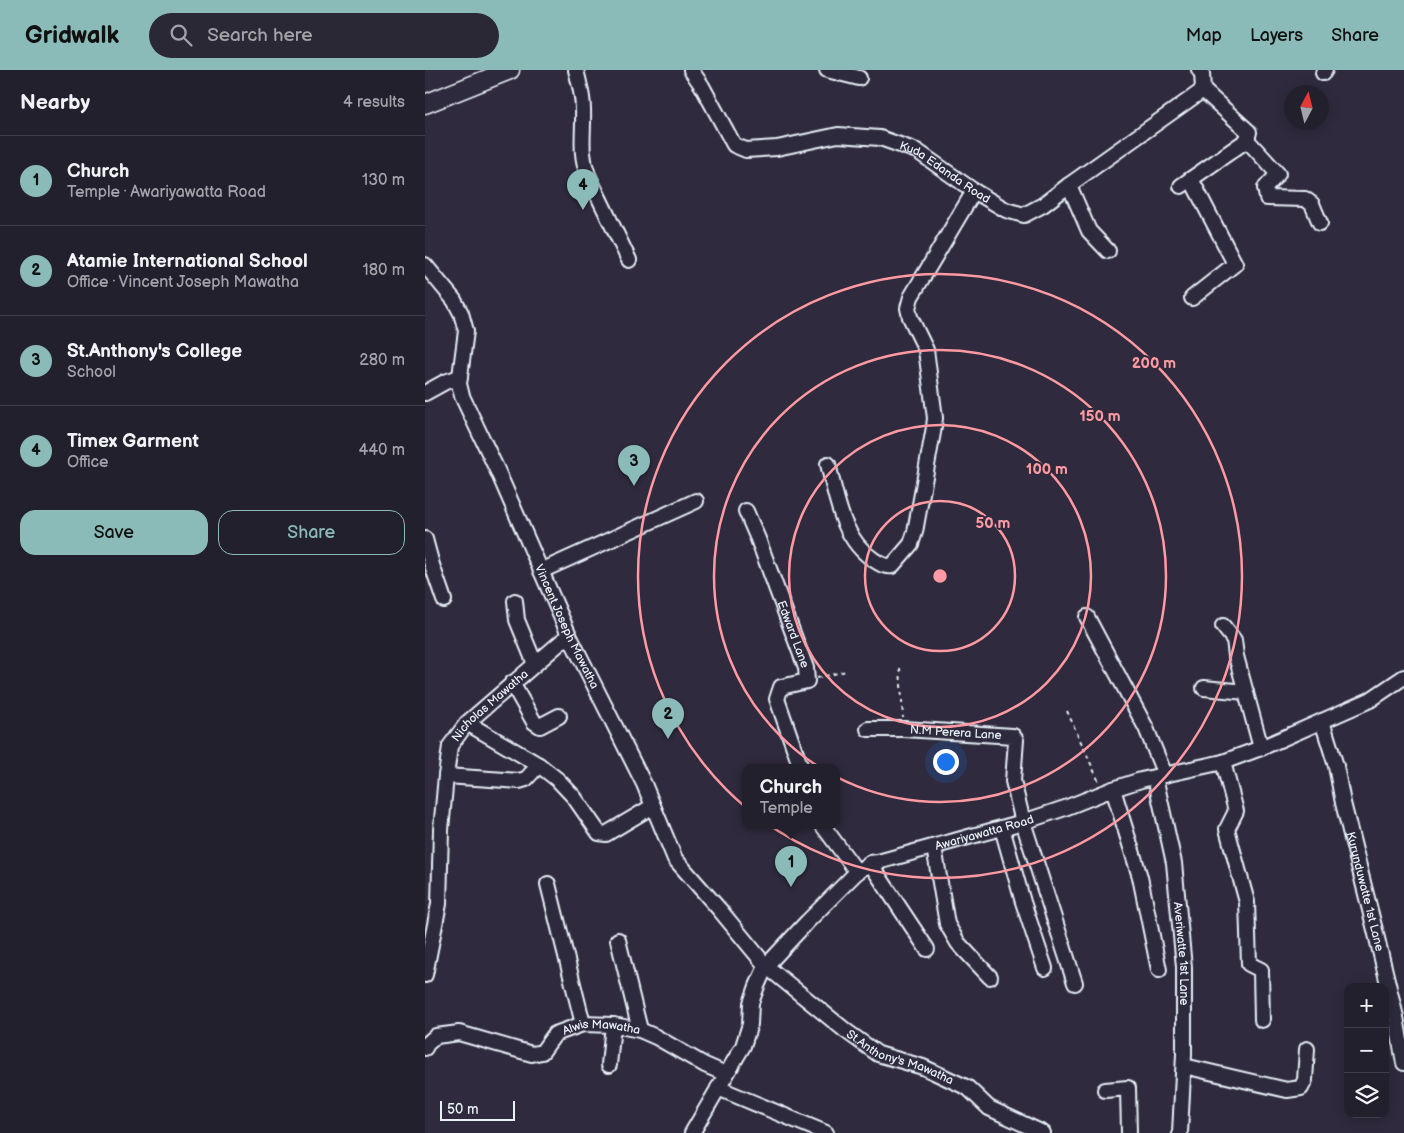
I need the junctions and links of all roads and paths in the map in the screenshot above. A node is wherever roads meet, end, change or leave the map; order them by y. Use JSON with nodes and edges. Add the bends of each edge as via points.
{"nodes":[{"id":1,"x":510,"y":70,"type":"edge"},
{"id":2,"x":576,"y":70,"type":"edge"},
{"id":3,"x":691,"y":70,"type":"edge"},
{"id":4,"x":827,"y":70,"type":"edge"},
{"id":5,"x":1199,"y":70,"type":"edge"},
{"id":6,"x":859,"y":78,"type":"dead end"},
{"id":7,"x":1203,"y":90,"type":"junction"},
{"id":8,"x":425,"y":104,"type":"edge"},
{"id":9,"x":1247,"y":140,"type":"junction"},
{"id":10,"x":1069,"y":184,"type":"junction"},
{"id":11,"x":974,"y":190,"type":"junction"},
{"id":12,"x":1320,"y":223,"type":"dead end"},
{"id":13,"x":1107,"y":251,"type":"dead end"},
{"id":14,"x":629,"y":260,"type":"dead end"},
{"id":15,"x":425,"y":265,"type":"edge"},
{"id":16,"x":1192,"y":298,"type":"dead end"},
{"id":17,"x":460,"y":377,"type":"junction"},
{"id":18,"x":425,"y":393,"type":"edge"},
{"id":19,"x":828,"y":464,"type":"dead end"},
{"id":20,"x":696,"y":501,"type":"dead end"},
{"id":21,"x":746,"y":511,"type":"dead end"},
{"id":22,"x":425,"y":540,"type":"edge"},
{"id":23,"x":541,"y":571,"type":"junction"},
{"id":24,"x":444,"y":600,"type":"dead end"},
{"id":25,"x":515,"y":601,"type":"dead end"},
{"id":26,"x":1087,"y":618,"type":"dead end"},
{"id":27,"x":1223,"y":626,"type":"dead end"},
{"id":28,"x":569,"y":635,"type":"junction"},
{"id":29,"x":535,"y":664,"type":"junction"},
{"id":30,"x":900,"y":668,"type":"dead end"},
{"id":31,"x":847,"y":671,"type":"dead end"},
{"id":32,"x":1404,"y":677,"type":"edge"},
{"id":33,"x":807,"y":681,"type":"junction"},
{"id":34,"x":512,"y":683,"type":"junction"},
{"id":35,"x":1204,"y":688,"type":"dead end"},
{"id":36,"x":1246,"y":692,"type":"junction"},
{"id":37,"x":1067,"y":711,"type":"dead end"},
{"id":38,"x":559,"y":716,"type":"dead end"},
{"id":39,"x":1322,"y":721,"type":"junction"},
{"id":40,"x":467,"y":722,"type":"junction"},
{"id":41,"x":868,"y":729,"type":"dead end"},
{"id":42,"x":904,"y":729,"type":"junction"},
{"id":43,"x":1261,"y":748,"type":"junction"},
{"id":44,"x":1223,"y":762,"type":"junction"},
{"id":45,"x":800,"y":764,"type":"edge"},
{"id":46,"x":539,"y":765,"type":"junction"},
{"id":47,"x":446,"y":776,"type":"junction"},
{"id":48,"x":1160,"y":776,"type":"junction"},
{"id":49,"x":1109,"y":791,"type":"junction"},
{"id":50,"x":653,"y":806,"type":"junction"},
{"id":51,"x":1023,"y":822,"type":"junction"},
{"id":52,"x":1002,"y":828,"type":"junction"},
{"id":53,"x":825,"y":829,"type":"edge"},
{"id":54,"x":934,"y":847,"type":"junction"},
{"id":55,"x":870,"y":863,"type":"junction"},
{"id":56,"x":857,"y":872,"type":"junction"},
{"id":57,"x":548,"y":884,"type":"dead end"},
{"id":58,"x":618,"y":940,"type":"dead end"},
{"id":59,"x":927,"y":949,"type":"dead end"},
{"id":60,"x":766,"y":966,"type":"junction"},
{"id":61,"x":1045,"y":968,"type":"dead end"},
{"id":62,"x":1159,"y":970,"type":"dead end"},
{"id":63,"x":425,"y":975,"type":"edge"},
{"id":64,"x":990,"y":976,"type":"dead end"},
{"id":65,"x":1075,"y":983,"type":"dead end"},
{"id":66,"x":1262,"y":1020,"type":"dead end"},
{"id":67,"x":583,"y":1024,"type":"junction"},
{"id":68,"x":613,"y":1025,"type":"junction"},
{"id":69,"x":640,"y":1030,"type":"junction"},
{"id":70,"x":426,"y":1045,"type":"edge"},
{"id":71,"x":1307,"y":1050,"type":"dead end"},
{"id":72,"x":1404,"y":1063,"type":"edge"},
{"id":73,"x":609,"y":1065,"type":"dead end"},
{"id":74,"x":1184,"y":1066,"type":"junction"},
{"id":75,"x":726,"y":1074,"type":"junction"},
{"id":76,"x":718,"y":1088,"type":"junction"},
{"id":77,"x":1105,"y":1090,"type":"dead end"},
{"id":78,"x":692,"y":1133,"type":"edge"},
{"id":79,"x":825,"y":1133,"type":"edge"},
{"id":80,"x":1043,"y":1133,"type":"edge"},
{"id":81,"x":1129,"y":1133,"type":"edge"},
{"id":82,"x":1180,"y":1133,"type":"edge"}],
"edges":[{"from":1,"to":8,"type":"main road"},
{"from":2,"to":14,"type":"street","via":[[583,109],[584,164]]},
{"from":3,"to":11,"type":"street","name":"Kuda Edanda Road","via":[[734,145],[746,150],[777,148],[838,136],[880,138],[917,151]]},
{"from":4,"to":6,"type":"street"},
{"from":5,"to":7,"type":"street"},
{"from":7,"to":9,"type":"street","via":[[1249,132]]},
{"from":7,"to":10,"type":"street","name":"Kuda Edanda Road"},
{"from":9,"to":12,"type":"street","via":[[1278,174],[1265,188],[1267,198],[1305,199],[1312,204]]},
{"from":9,"to":16,"type":"street","via":[[1186,183],[1235,264]]},
{"from":10,"to":11,"type":"street","name":"Kuda Edanda Road","via":[[1043,205],[1024,215],[1006,210]]},
{"from":10,"to":13,"type":"street","via":[[1089,231]]},
{"from":11,"to":19,"type":"street","via":[[911,297],[908,308],[926,350],[935,418],[913,539],[892,566],[885,566],[869,557],[849,533],[840,513]]},
{"from":15,"to":17,"type":"street","name":"Vincent Joseph Mawatha","via":[[461,313],[466,331]]},
{"from":17,"to":18,"type":"street"},
{"from":17,"to":23,"type":"street","name":"Vincent Joseph Mawatha","via":[[462,396]]},
{"from":20,"to":23,"type":"street"},
{"from":21,"to":33,"type":"street","name":"Edward Lane","via":[[806,668]]},
{"from":22,"to":24,"type":"street"},
{"from":23,"to":28,"type":"street","name":"Vincent Joseph Mawatha"},
{"from":25,"to":29,"type":"street","via":[[517,620]]},
{"from":26,"to":48,"type":"street","name":"Averiwatte 1st Lane","via":[[1146,728]]},
{"from":27,"to":36,"type":"street","via":[[1234,640]]},
{"from":28,"to":29,"type":"street","name":"Nicholas Mawatha"},
{"from":28,"to":50,"type":"street","name":"Vincent Joseph Mawatha"},
{"from":29,"to":34,"type":"street","name":"Nicholas Mawatha"},
{"from":30,"to":42,"type":"path"},
{"from":31,"to":33,"type":"path"},
{"from":32,"to":39,"type":"street","name":"Awariyawatta Road","via":[[1370,700]]},
{"from":33,"to":45,"type":"street","name":"Edward Lane","via":[[781,687],[777,699]]},
{"from":34,"to":38,"type":"street","via":[[534,722],[541,726]]},
{"from":34,"to":40,"type":"street","name":"Nicholas Mawatha"},
{"from":35,"to":36,"type":"street"},
{"from":36,"to":43,"type":"street"},
{"from":37,"to":49,"type":"path"},
{"from":39,"to":43,"type":"street","name":"Awariyawatta Road"},
{"from":39,"to":72,"type":"street","name":"Kurunduwatte 1st Lane","via":[[1336,766]]},
{"from":40,"to":46,"type":"street"},
{"from":40,"to":47,"type":"street","name":"Nicholas Mawatha","via":[[450,746]]},
{"from":41,"to":42,"type":"street","name":"N.M Perera Lane"},
{"from":42,"to":51,"type":"street","name":"N.M Perera Lane","via":[[1013,736],[1016,740],[1013,781]]},
{"from":43,"to":44,"type":"street","name":"Awariyawatta Road"},
{"from":44,"to":48,"type":"street","name":"Awariyawatta Road"},
{"from":44,"to":66,"type":"street","via":[[1236,811],[1227,829],[1247,902],[1249,964],[1261,970]]},
{"from":46,"to":47,"type":"street","via":[[526,779],[519,781]]},
{"from":46,"to":50,"type":"street","via":[[574,797],[599,832],[606,834]]},
{"from":47,"to":63,"type":"street","name":"Nicholas Mawatha","via":[[439,904]]},
{"from":48,"to":49,"type":"street","name":"Awariyawatta Road"},
{"from":48,"to":74,"type":"street","name":"Averiwatte 1st Lane","via":[[1174,863],[1184,968]]},
{"from":49,"to":51,"type":"street","name":"Awariyawatta Road"},
{"from":49,"to":62,"type":"street","via":[[1140,877]]},
{"from":50,"to":60,"type":"street","name":"Vincent Joseph Mawatha","via":[[675,859]]},
{"from":51,"to":52,"type":"street","name":"Awariyawatta Road"},
{"from":51,"to":65,"type":"street"},
{"from":52,"to":54,"type":"street","name":"Awariyawatta Road"},
{"from":52,"to":61,"type":"street"},
{"from":53,"to":56,"type":"street"},
{"from":54,"to":55,"type":"street","name":"Awariyawatta Road"},
{"from":54,"to":64,"type":"street","via":[[947,924],[958,943]]},
{"from":55,"to":56,"type":"street","name":"Awariyawatta Road"},
{"from":55,"to":59,"type":"street"},
{"from":56,"to":60,"type":"street","name":"Awariyawatta Road"},
{"from":57,"to":67,"type":"street"},
{"from":58,"to":69,"type":"street"},
{"from":60,"to":75,"type":"street","name":"Awariyawatta Road","via":[[751,1003],[750,1024],[743,1046]]},
{"from":60,"to":80,"type":"street","name":"St.Anthony's Mawatha","via":[[878,1054],[923,1066],[967,1088],[989,1108]]},
{"from":67,"to":68,"type":"street","name":"Alwis Mawatha"},
{"from":67,"to":70,"type":"street","name":"Alwis Mawatha","via":[[555,1034],[542,1052],[532,1054],[459,1033],[436,1036]]},
{"from":68,"to":69,"type":"street","name":"Alwis Mawatha"},
{"from":68,"to":73,"type":"street"},
{"from":69,"to":75,"type":"street","name":"Alwis Mawatha"},
{"from":71,"to":74,"type":"street","via":[[1305,1080],[1301,1088],[1287,1090]]},
{"from":74,"to":82,"type":"street","name":"Averiwatte 1st Lane"},
{"from":75,"to":76,"type":"street","name":"Awariyawatta Road"},
{"from":76,"to":78,"type":"street","name":"Awariyawatta Road"},
{"from":76,"to":79,"type":"street"},
{"from":77,"to":81,"type":"street","via":[[1127,1088]]}]}
